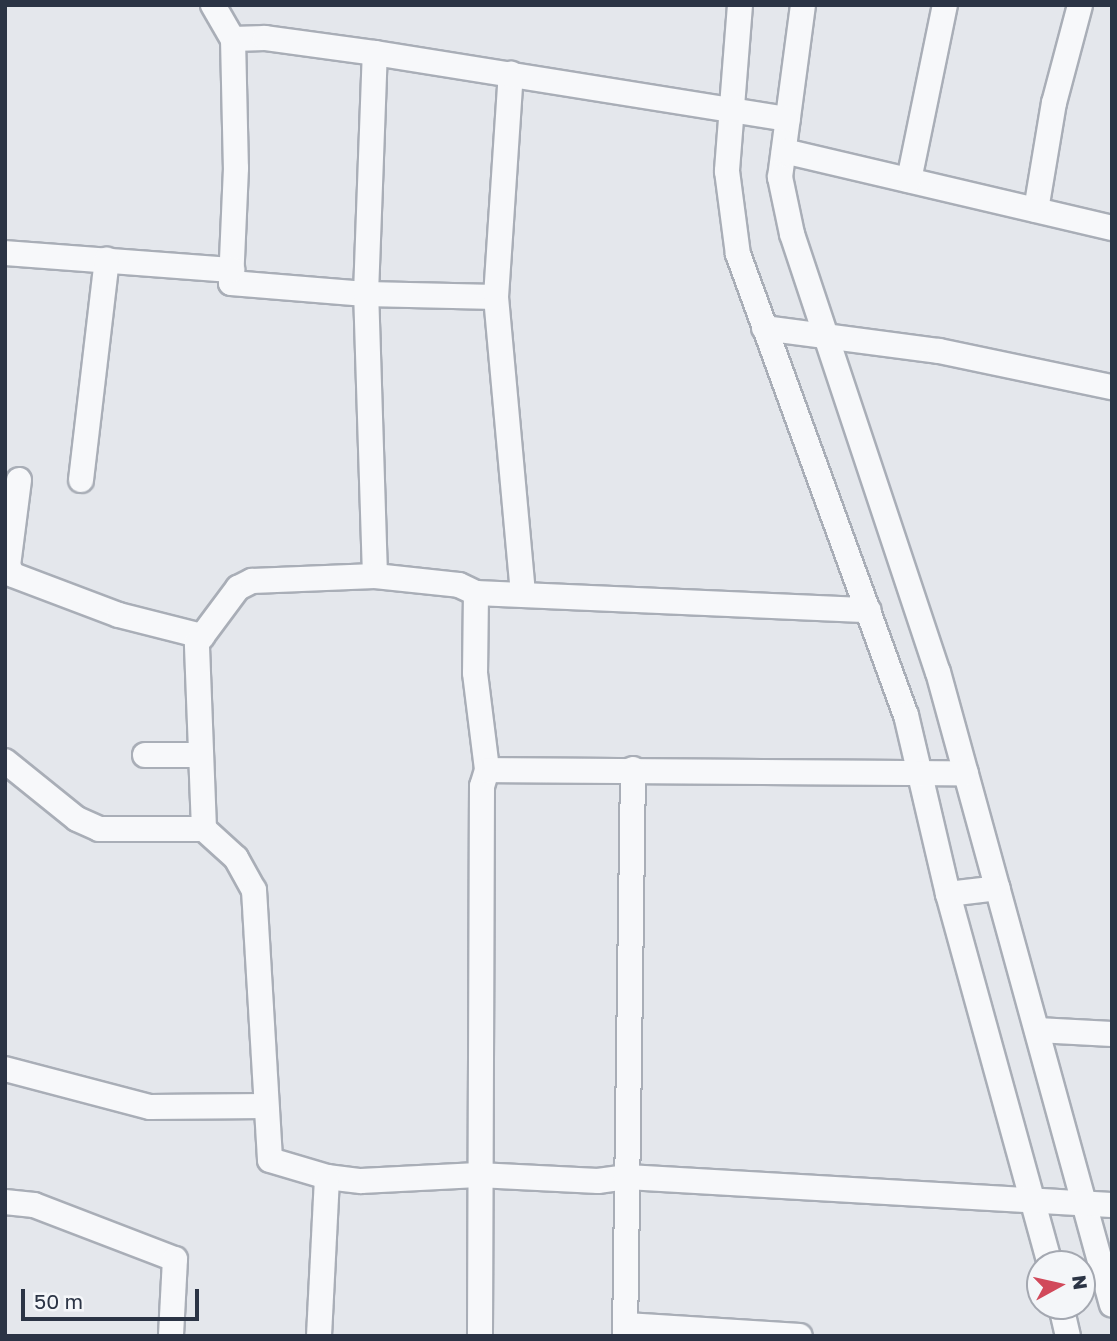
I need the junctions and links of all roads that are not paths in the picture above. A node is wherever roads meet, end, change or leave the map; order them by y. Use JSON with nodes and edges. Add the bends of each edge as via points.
{"nodes":[{"id":1,"x":214,"y":5,"type":"edge"},
{"id":2,"x":740,"y":5,"type":"edge"},
{"id":3,"x":803,"y":5,"type":"edge"},
{"id":4,"x":945,"y":5,"type":"edge"},
{"id":5,"x":1080,"y":5,"type":"edge"},
{"id":6,"x":233,"y":39,"type":"junction"},
{"id":7,"x":375,"y":53,"type":"junction"},
{"id":8,"x":511,"y":74,"type":"junction"},
{"id":9,"x":731,"y":108,"type":"junction"},
{"id":10,"x":788,"y":119,"type":"junction"},
{"id":11,"x":784,"y":151,"type":"junction"},
{"id":12,"x":909,"y":180,"type":"junction"},
{"id":13,"x":1036,"y":210,"type":"junction"},
{"id":14,"x":1112,"y":228,"type":"edge"},
{"id":15,"x":5,"y":253,"type":"edge"},
{"id":16,"x":107,"y":260,"type":"junction"},
{"id":17,"x":232,"y":270,"type":"junction"},
{"id":18,"x":366,"y":294,"type":"junction"},
{"id":19,"x":496,"y":297,"type":"junction"},
{"id":20,"x":764,"y":328,"type":"junction"},
{"id":21,"x":826,"y":335,"type":"junction"},
{"id":22,"x":1112,"y":387,"type":"edge"},
{"id":23,"x":19,"y":480,"type":"dead end"},
{"id":24,"x":82,"y":480,"type":"dead end"},
{"id":25,"x":375,"y":576,"type":"junction"},
{"id":26,"x":476,"y":593,"type":"junction"},
{"id":27,"x":523,"y":595,"type":"junction"},
{"id":28,"x":869,"y":610,"type":"junction"},
{"id":29,"x":202,"y":636,"type":"junction"},
{"id":30,"x":145,"y":755,"type":"dead end"},
{"id":31,"x":201,"y":755,"type":"junction"},
{"id":32,"x":5,"y":761,"type":"edge"},
{"id":33,"x":633,"y":769,"type":"junction"},
{"id":34,"x":487,"y":770,"type":"junction"},
{"id":35,"x":919,"y":772,"type":"junction"},
{"id":36,"x":966,"y":773,"type":"junction"},
{"id":37,"x":204,"y":829,"type":"junction"},
{"id":38,"x":998,"y":888,"type":"junction"},
{"id":39,"x":948,"y":894,"type":"junction"},
{"id":40,"x":1037,"y":1030,"type":"junction"},
{"id":41,"x":1112,"y":1034,"type":"edge"},
{"id":42,"x":5,"y":1069,"type":"edge"},
{"id":43,"x":266,"y":1106,"type":"junction"},
{"id":44,"x":478,"y":1175,"type":"junction"},
{"id":45,"x":327,"y":1177,"type":"junction"},
{"id":46,"x":626,"y":1177,"type":"junction"},
{"id":47,"x":1032,"y":1199,"type":"junction"},
{"id":48,"x":5,"y":1202,"type":"edge"},
{"id":49,"x":1086,"y":1203,"type":"junction"},
{"id":50,"x":1112,"y":1205,"type":"edge"},
{"id":51,"x":1046,"y":1250,"type":"edge"},
{"id":52,"x":1112,"y":1305,"type":"edge"},
{"id":53,"x":626,"y":1330,"type":"edge"},
{"id":54,"x":769,"y":1334,"type":"edge"},
{"id":55,"x":171,"y":1336,"type":"edge"},
{"id":56,"x":319,"y":1336,"type":"edge"},
{"id":57,"x":480,"y":1336,"type":"edge"},
{"id":58,"x":800,"y":1336,"type":"edge"}],
"edges":[{"from":1,"to":6,"type":"street"},
{"from":2,"to":9,"type":"street"},
{"from":3,"to":10,"type":"street"},
{"from":4,"to":12,"type":"street"},
{"from":5,"to":13,"type":"street","via":[[1054,103]]},
{"from":6,"to":7,"type":"street","via":[[265,38]]},
{"from":6,"to":17,"type":"street","via":[[236,168]]},
{"from":7,"to":8,"type":"street"},
{"from":7,"to":18,"type":"street"},
{"from":8,"to":9,"type":"street"},
{"from":8,"to":19,"type":"street"},
{"from":9,"to":10,"type":"street"},
{"from":9,"to":20,"type":"street","via":[[727,171],[738,254]]},
{"from":10,"to":11,"type":"street"},
{"from":11,"to":12,"type":"street"},
{"from":11,"to":21,"type":"street","via":[[780,177],[792,234]]},
{"from":12,"to":13,"type":"street"},
{"from":13,"to":14,"type":"street"},
{"from":15,"to":16,"type":"street"},
{"from":16,"to":17,"type":"street"},
{"from":16,"to":24,"type":"street"},
{"from":17,"to":18,"type":"street","via":[[231,283]]},
{"from":18,"to":19,"type":"street"},
{"from":18,"to":25,"type":"street"},
{"from":19,"to":27,"type":"street"},
{"from":20,"to":21,"type":"street"},
{"from":20,"to":28,"type":"street"},
{"from":21,"to":22,"type":"street","via":[[939,351]]},
{"from":21,"to":36,"type":"street","via":[[938,673]]},
{"from":23,"to":29,"type":"street","via":[[8,566],[13,575],[119,615]]},
{"from":25,"to":26,"type":"street","via":[[459,586]]},
{"from":25,"to":29,"type":"street","via":[[252,580],[238,588]]},
{"from":26,"to":27,"type":"street"},
{"from":26,"to":34,"type":"street","via":[[475,673]]},
{"from":27,"to":28,"type":"street"},
{"from":28,"to":35,"type":"street","via":[[906,715]]},
{"from":29,"to":31,"type":"street","via":[[197,643]]},
{"from":30,"to":31,"type":"street"},
{"from":31,"to":37,"type":"street"},
{"from":32,"to":37,"type":"street","via":[[77,819],[99,830]]},
{"from":33,"to":34,"type":"street"},
{"from":33,"to":35,"type":"street"},
{"from":33,"to":46,"type":"street"},
{"from":34,"to":44,"type":"street","via":[[482,786]]},
{"from":35,"to":36,"type":"street"},
{"from":35,"to":39,"type":"street"},
{"from":36,"to":38,"type":"street"},
{"from":37,"to":43,"type":"street","via":[[236,858],[254,890]]},
{"from":38,"to":39,"type":"street"},
{"from":38,"to":40,"type":"street"},
{"from":39,"to":47,"type":"street"},
{"from":40,"to":41,"type":"street"},
{"from":40,"to":49,"type":"street"},
{"from":42,"to":43,"type":"street","via":[[150,1107]]},
{"from":43,"to":45,"type":"street","via":[[270,1160]]},
{"from":44,"to":45,"type":"street","via":[[361,1181]]},
{"from":44,"to":46,"type":"street","via":[[598,1181]]},
{"from":44,"to":57,"type":"street"},
{"from":45,"to":56,"type":"street"},
{"from":46,"to":47,"type":"street"},
{"from":46,"to":53,"type":"street"},
{"from":47,"to":49,"type":"street"},
{"from":47,"to":51,"type":"street"},
{"from":48,"to":55,"type":"street","via":[[33,1205],[176,1259]]},
{"from":49,"to":50,"type":"street"},
{"from":49,"to":52,"type":"street"},
{"from":53,"to":54,"type":"street"},
{"from":54,"to":58,"type":"street"}]}
